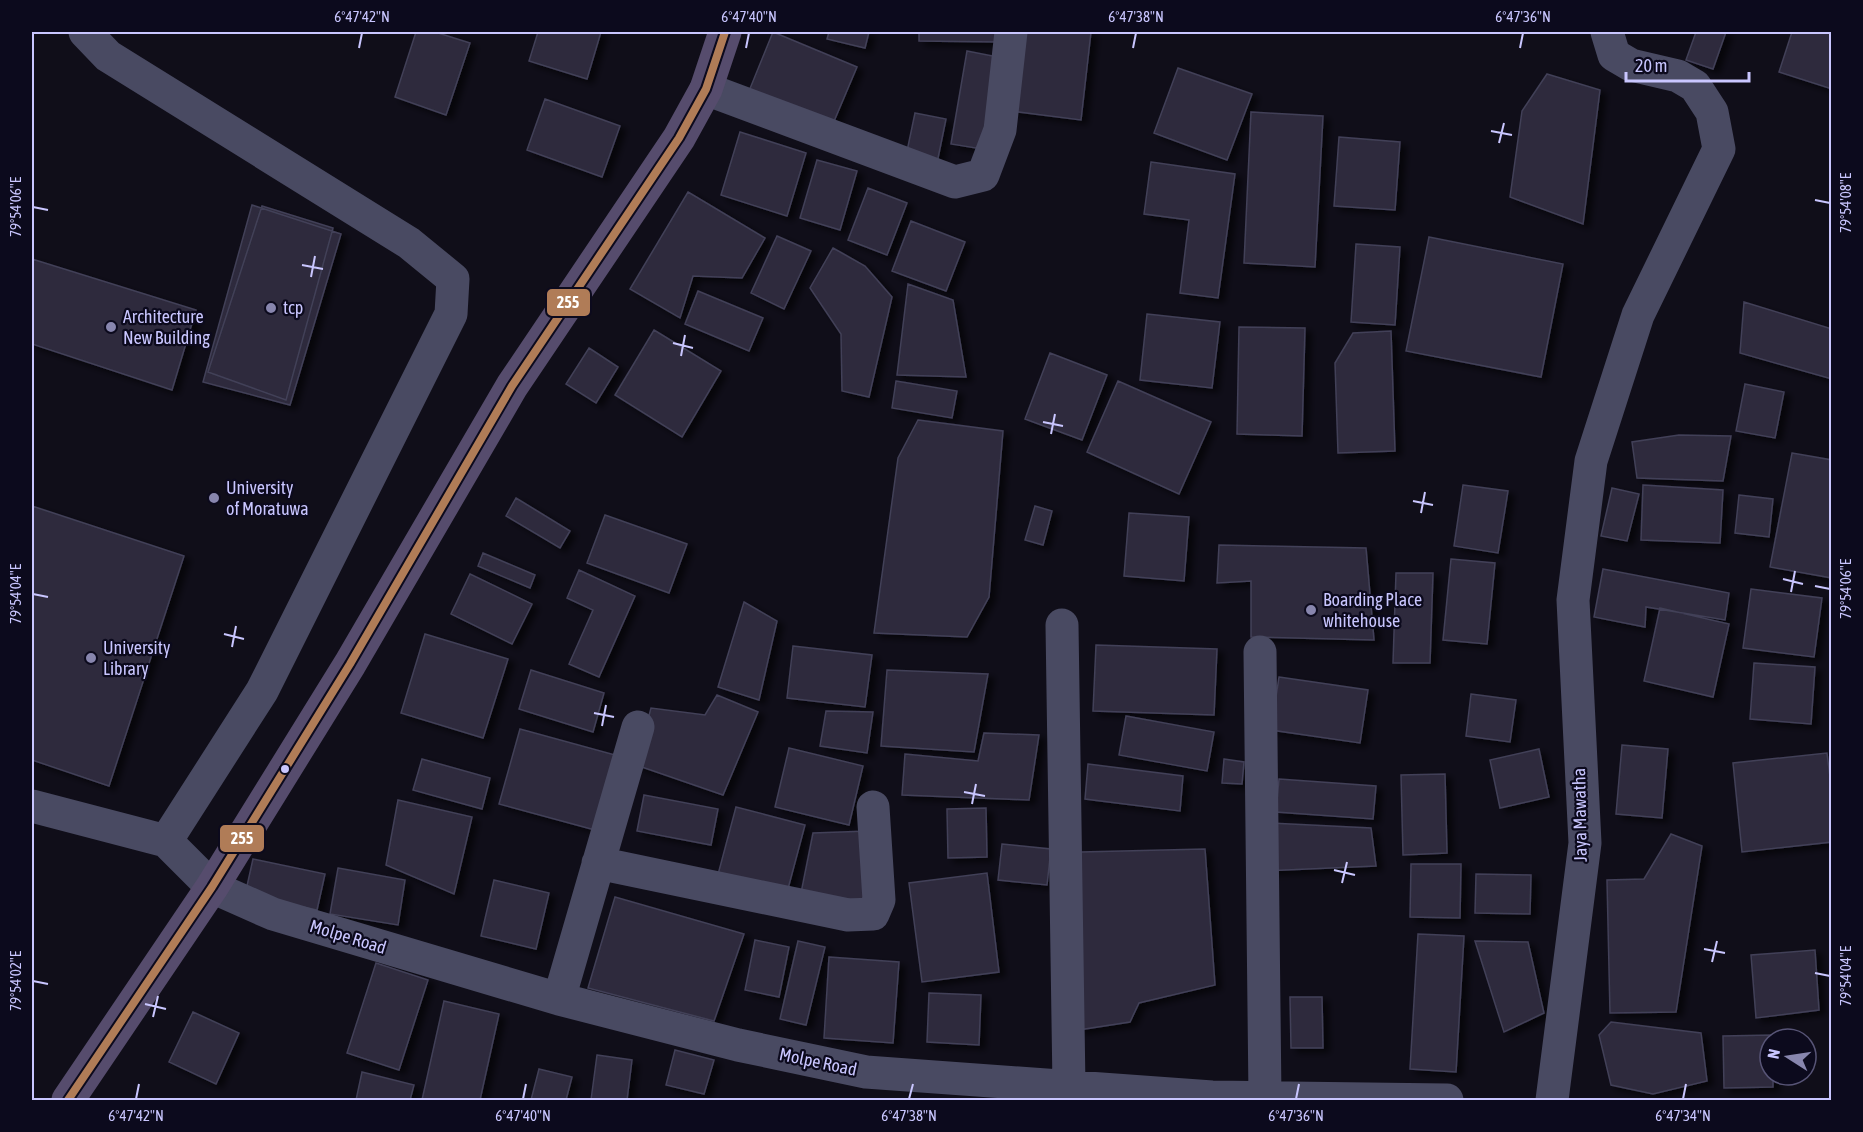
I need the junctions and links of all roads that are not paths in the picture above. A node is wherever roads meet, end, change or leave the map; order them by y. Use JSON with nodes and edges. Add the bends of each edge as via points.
{"nodes":[{"id":1,"x":85,"y":32,"type":"edge"},
{"id":2,"x":725,"y":32,"type":"edge"},
{"id":3,"x":1011,"y":32,"type":"edge"},
{"id":4,"x":1607,"y":32,"type":"edge"},
{"id":5,"x":706,"y":89,"type":"junction"},
{"id":6,"x":1062,"y":625,"type":"dead end"},
{"id":7,"x":1260,"y":652,"type":"dead end"},
{"id":8,"x":638,"y":727,"type":"dead end"},
{"id":9,"x":32,"y":806,"type":"edge"},
{"id":10,"x":873,"y":807,"type":"dead end"},
{"id":11,"x":166,"y":841,"type":"junction"},
{"id":12,"x":598,"y":863,"type":"junction"},
{"id":13,"x":212,"y":887,"type":"junction"},
{"id":14,"x":559,"y":999,"type":"junction"},
{"id":15,"x":863,"y":1086,"type":"edge"},
{"id":16,"x":1069,"y":1087,"type":"junction"},
{"id":17,"x":1265,"y":1098,"type":"junction"},
{"id":18,"x":68,"y":1101,"type":"edge"},
{"id":19,"x":1447,"y":1101,"type":"edge"},
{"id":20,"x":1552,"y":1101,"type":"edge"}],
"edges":[{"from":1,"to":11,"type":"street","via":[[108,56],[409,243],[453,279],[451,314],[267,681]]},
{"from":2,"to":5,"type":"main road"},
{"from":3,"to":5,"type":"street","via":[[1000,130],[983,175],[955,182]]},
{"from":4,"to":20,"type":"street","name":"Jaya Mawatha","via":[[1614,55],[1631,65],[1678,76],[1695,87],[1712,112],[1719,149],[1638,315],[1591,461],[1573,600],[1585,843]]},
{"from":5,"to":13,"type":"main road","via":[[679,138],[512,386],[350,664]]},
{"from":6,"to":16,"type":"street"},
{"from":7,"to":17,"type":"street"},
{"from":8,"to":12,"type":"street"},
{"from":9,"to":11,"type":"street"},
{"from":10,"to":12,"type":"street","via":[[879,900],[873,914],[848,915]]},
{"from":11,"to":13,"type":"street"},
{"from":12,"to":14,"type":"street"},
{"from":13,"to":14,"type":"street","name":"Molpe Road","via":[[273,914]]},
{"from":13,"to":18,"type":"main road"},
{"from":14,"to":15,"type":"street","name":"Molpe Road","via":[[738,1045]]},
{"from":15,"to":16,"type":"street","name":"Molpe Road"},
{"from":16,"to":17,"type":"street","name":"Molpe Road"},
{"from":17,"to":19,"type":"street","name":"Molpe Road"}]}
